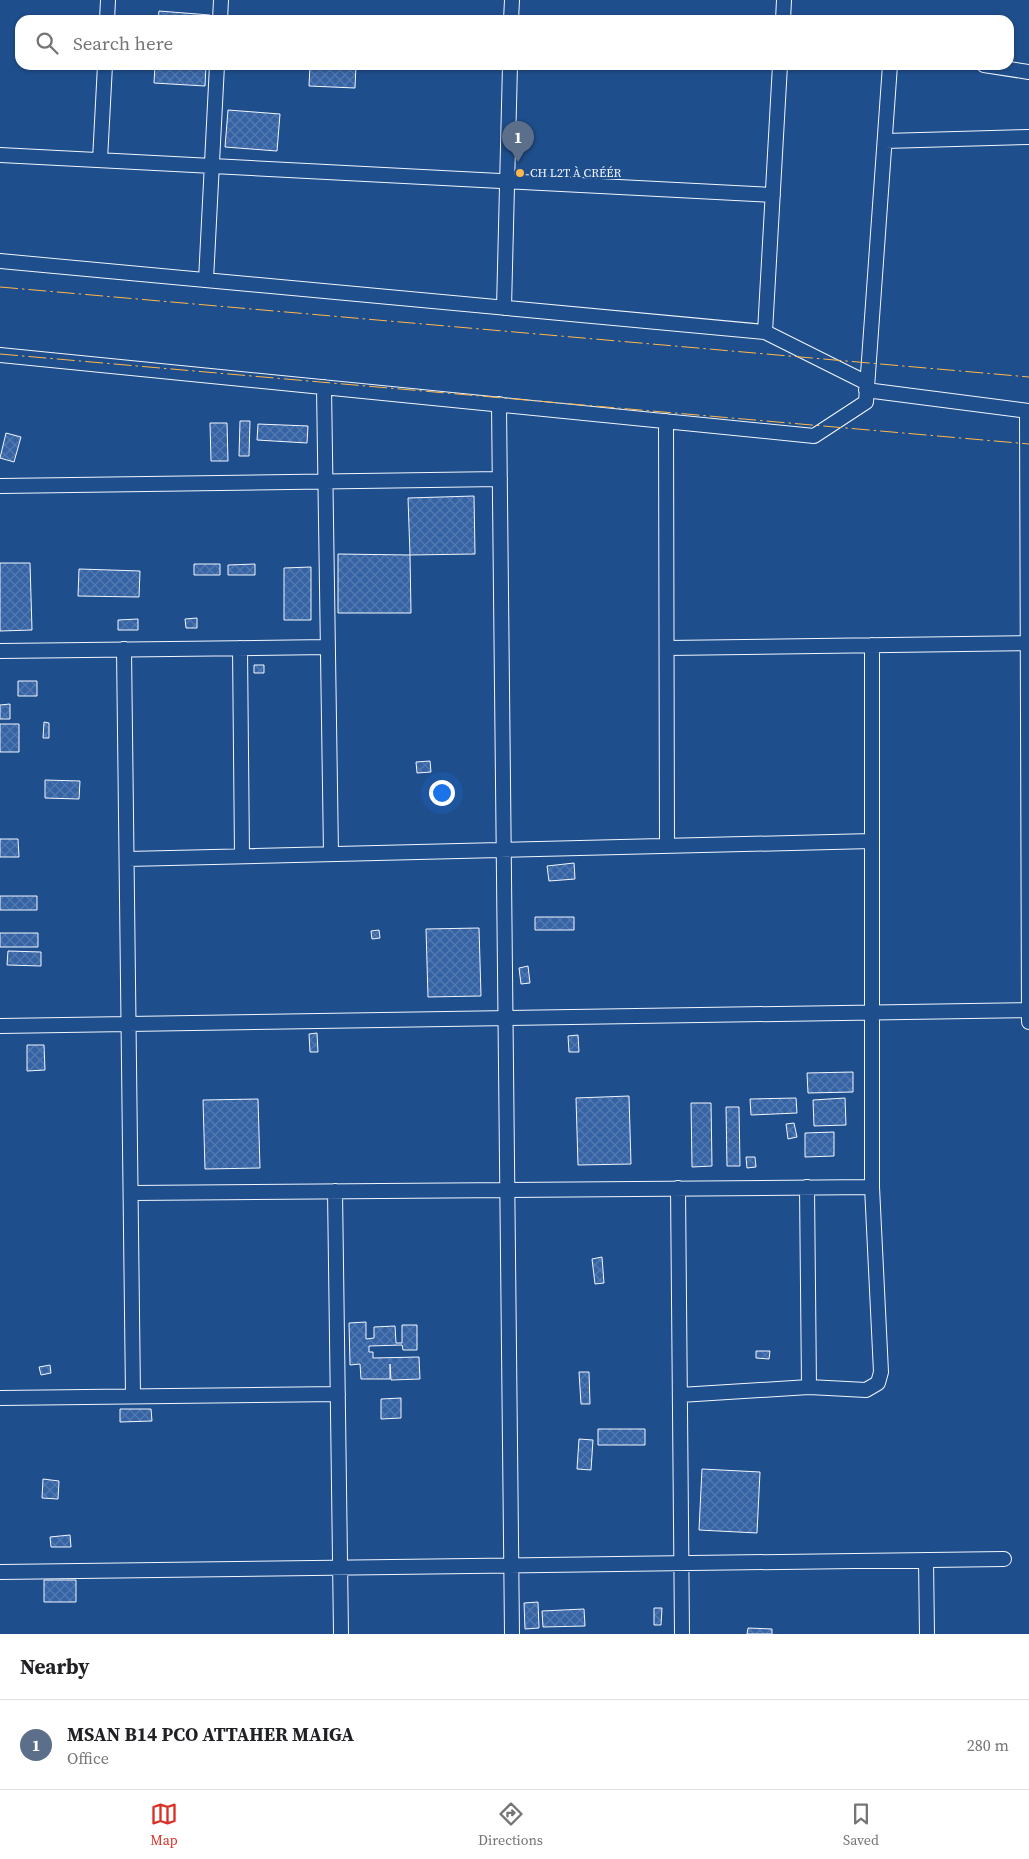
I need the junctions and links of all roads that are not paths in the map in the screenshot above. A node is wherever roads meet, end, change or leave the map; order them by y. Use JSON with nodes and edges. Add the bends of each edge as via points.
{"nodes":[{"id":1,"x":108,"y":0,"type":"edge"},
{"id":2,"x":220,"y":0,"type":"edge"},
{"id":3,"x":512,"y":0,"type":"edge"},
{"id":4,"x":784,"y":0,"type":"edge"},
{"id":5,"x":107,"y":15,"type":"edge"},
{"id":6,"x":220,"y":15,"type":"edge"},
{"id":7,"x":511,"y":15,"type":"edge"},
{"id":8,"x":783,"y":15,"type":"edge"},
{"id":9,"x":105,"y":70,"type":"edge"},
{"id":10,"x":217,"y":70,"type":"edge"},
{"id":11,"x":510,"y":70,"type":"edge"},
{"id":12,"x":780,"y":70,"type":"edge"},
{"id":13,"x":890,"y":70,"type":"edge"},
{"id":14,"x":1014,"y":70,"type":"edge"},
{"id":15,"x":1029,"y":72,"type":"edge"},
{"id":16,"x":1029,"y":137,"type":"edge"},
{"id":17,"x":885,"y":141,"type":"junction"},
{"id":18,"x":0,"y":155,"type":"edge"},
{"id":19,"x":100,"y":160,"type":"junction"},
{"id":20,"x":212,"y":166,"type":"junction"},
{"id":21,"x":508,"y":181,"type":"junction"},
{"id":22,"x":773,"y":195,"type":"junction"},
{"id":23,"x":0,"y":262,"type":"edge"},
{"id":24,"x":206,"y":280,"type":"junction"},
{"id":25,"x":504,"y":308,"type":"junction"},
{"id":26,"x":765,"y":332,"type":"junction"},
{"id":27,"x":0,"y":355,"type":"edge"},
{"id":28,"x":324,"y":387,"type":"junction"},
{"id":29,"x":867,"y":387,"type":"junction"},
{"id":30,"x":499,"y":404,"type":"junction"},
{"id":31,"x":1028,"y":411,"type":"edge"},
{"id":32,"x":666,"y":421,"type":"junction"},
{"id":33,"x":500,"y":479,"type":"junction"},
{"id":34,"x":325,"y":482,"type":"junction"},
{"id":35,"x":0,"y":486,"type":"edge"},
{"id":36,"x":1028,"y":643,"type":"junction"},
{"id":37,"x":872,"y":645,"type":"junction"},
{"id":38,"x":328,"y":647,"type":"junction"},
{"id":39,"x":240,"y":648,"type":"junction"},
{"id":40,"x":666,"y":648,"type":"junction"},
{"id":41,"x":124,"y":649,"type":"junction"},
{"id":42,"x":0,"y":651,"type":"edge"},
{"id":43,"x":872,"y":841,"type":"junction"},
{"id":44,"x":667,"y":846,"type":"junction"},
{"id":45,"x":504,"y":850,"type":"junction"},
{"id":46,"x":331,"y":854,"type":"junction"},
{"id":47,"x":242,"y":856,"type":"junction"},
{"id":48,"x":127,"y":859,"type":"junction"},
{"id":49,"x":872,"y":1012,"type":"junction"},
{"id":50,"x":1029,"y":1014,"type":"edge"},
{"id":51,"x":506,"y":1018,"type":"junction"},
{"id":52,"x":129,"y":1024,"type":"junction"},
{"id":53,"x":0,"y":1026,"type":"edge"},
{"id":54,"x":806,"y":1187,"type":"junction"},
{"id":55,"x":872,"y":1187,"type":"junction"},
{"id":56,"x":678,"y":1188,"type":"junction"},
{"id":57,"x":508,"y":1190,"type":"junction"},
{"id":58,"x":335,"y":1191,"type":"junction"},
{"id":59,"x":132,"y":1193,"type":"junction"},
{"id":60,"x":809,"y":1388,"type":"junction"},
{"id":61,"x":338,"y":1394,"type":"junction"},
{"id":62,"x":680,"y":1395,"type":"junction"},
{"id":63,"x":133,"y":1396,"type":"junction"},
{"id":64,"x":0,"y":1398,"type":"edge"},
{"id":65,"x":1004,"y":1559,"type":"dead end"},
{"id":66,"x":926,"y":1560,"type":"junction"},
{"id":67,"x":682,"y":1563,"type":"junction"},
{"id":68,"x":512,"y":1565,"type":"junction"},
{"id":69,"x":340,"y":1568,"type":"junction"},
{"id":70,"x":0,"y":1572,"type":"edge"},
{"id":71,"x":341,"y":1634,"type":"edge"},
{"id":72,"x":512,"y":1634,"type":"edge"},
{"id":73,"x":682,"y":1634,"type":"edge"},
{"id":74,"x":927,"y":1634,"type":"edge"}],
"edges":[{"from":1,"to":5,"type":"street"},
{"from":2,"to":6,"type":"street"},
{"from":3,"to":7,"type":"street"},
{"from":4,"to":8,"type":"street"},
{"from":9,"to":19,"type":"street"},
{"from":10,"to":20,"type":"street"},
{"from":11,"to":21,"type":"street"},
{"from":12,"to":22,"type":"street"},
{"from":13,"to":17,"type":"street"},
{"from":14,"to":15,"type":"street"},
{"from":16,"to":17,"type":"street"},
{"from":17,"to":29,"type":"street"},
{"from":18,"to":19,"type":"street"},
{"from":19,"to":20,"type":"street"},
{"from":20,"to":21,"type":"street"},
{"from":20,"to":24,"type":"street"},
{"from":21,"to":22,"type":"street"},
{"from":21,"to":25,"type":"street"},
{"from":22,"to":26,"type":"street"},
{"from":23,"to":24,"type":"street"},
{"from":24,"to":25,"type":"street"},
{"from":25,"to":26,"type":"street"},
{"from":26,"to":29,"type":"street"},
{"from":27,"to":28,"type":"street"},
{"from":28,"to":30,"type":"street"},
{"from":28,"to":34,"type":"street"},
{"from":29,"to":31,"type":"street"},
{"from":29,"to":32,"type":"street","via":[[866,402],[814,436]]},
{"from":30,"to":32,"type":"street"},
{"from":30,"to":33,"type":"street"},
{"from":31,"to":36,"type":"street"},
{"from":32,"to":40,"type":"street"},
{"from":33,"to":34,"type":"street"},
{"from":33,"to":45,"type":"street"},
{"from":34,"to":35,"type":"street"},
{"from":34,"to":38,"type":"street"},
{"from":36,"to":37,"type":"street"},
{"from":36,"to":50,"type":"street"},
{"from":37,"to":40,"type":"street"},
{"from":37,"to":43,"type":"street"},
{"from":38,"to":39,"type":"street"},
{"from":38,"to":46,"type":"street"},
{"from":39,"to":41,"type":"street"},
{"from":39,"to":47,"type":"street"},
{"from":40,"to":44,"type":"street"},
{"from":41,"to":42,"type":"street"},
{"from":41,"to":48,"type":"street"},
{"from":43,"to":44,"type":"street"},
{"from":43,"to":49,"type":"street"},
{"from":44,"to":45,"type":"street"},
{"from":45,"to":46,"type":"street"},
{"from":45,"to":51,"type":"street"},
{"from":46,"to":47,"type":"street"},
{"from":47,"to":48,"type":"street"},
{"from":48,"to":52,"type":"street"},
{"from":49,"to":50,"type":"street"},
{"from":49,"to":51,"type":"street"},
{"from":49,"to":55,"type":"street"},
{"from":51,"to":52,"type":"street"},
{"from":51,"to":57,"type":"street"},
{"from":52,"to":53,"type":"street"},
{"from":52,"to":59,"type":"street"},
{"from":54,"to":55,"type":"street"},
{"from":54,"to":56,"type":"street"},
{"from":54,"to":60,"type":"street"},
{"from":55,"to":60,"type":"street","via":[[881,1372],[878,1383],[866,1390]]},
{"from":56,"to":57,"type":"street"},
{"from":56,"to":62,"type":"street"},
{"from":57,"to":58,"type":"street"},
{"from":57,"to":68,"type":"street"},
{"from":58,"to":59,"type":"street"},
{"from":58,"to":61,"type":"street"},
{"from":59,"to":63,"type":"street"},
{"from":60,"to":62,"type":"street"},
{"from":61,"to":63,"type":"street"},
{"from":61,"to":69,"type":"street"},
{"from":62,"to":67,"type":"street"},
{"from":63,"to":64,"type":"street"},
{"from":65,"to":66,"type":"street"},
{"from":66,"to":67,"type":"street"},
{"from":66,"to":74,"type":"street"},
{"from":67,"to":68,"type":"street"},
{"from":67,"to":73,"type":"street"},
{"from":68,"to":69,"type":"street"},
{"from":68,"to":72,"type":"street"},
{"from":69,"to":70,"type":"street"},
{"from":69,"to":71,"type":"street"}]}
